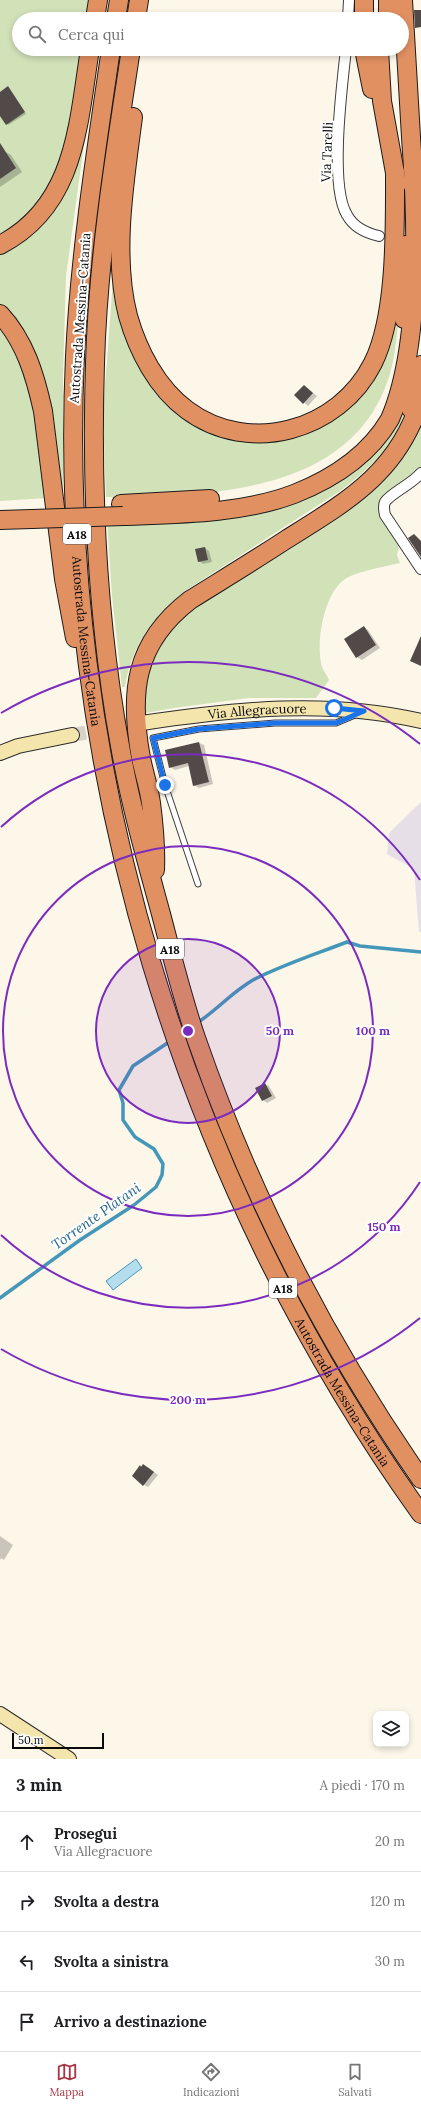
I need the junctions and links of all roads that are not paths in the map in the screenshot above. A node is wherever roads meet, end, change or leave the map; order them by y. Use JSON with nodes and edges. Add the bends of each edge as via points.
{"nodes":[{"id":1,"x":98,"y":0,"type":"edge"},
{"id":2,"x":119,"y":0,"type":"edge"},
{"id":3,"x":140,"y":0,"type":"edge"},
{"id":4,"x":349,"y":0,"type":"edge"},
{"id":5,"x":364,"y":0,"type":"edge"},
{"id":6,"x":379,"y":0,"type":"edge"},
{"id":7,"x":388,"y":0,"type":"edge"},
{"id":8,"x":396,"y":0,"type":"edge"},
{"id":9,"x":403,"y":0,"type":"edge"},
{"id":10,"x":412,"y":0,"type":"edge"},
{"id":11,"x":96,"y":12,"type":"edge"},
{"id":12,"x":117,"y":12,"type":"edge"},
{"id":13,"x":137,"y":12,"type":"edge"},
{"id":14,"x":142,"y":12,"type":"edge"},
{"id":15,"x":348,"y":12,"type":"edge"},
{"id":16,"x":364,"y":12,"type":"edge"},
{"id":17,"x":379,"y":12,"type":"edge"},
{"id":18,"x":388,"y":12,"type":"edge"},
{"id":19,"x":397,"y":12,"type":"edge"},
{"id":20,"x":404,"y":12,"type":"edge"},
{"id":21,"x":89,"y":56,"type":"edge"},
{"id":22,"x":110,"y":56,"type":"edge"},
{"id":23,"x":130,"y":56,"type":"edge"},
{"id":24,"x":140,"y":56,"type":"edge"},
{"id":25,"x":345,"y":56,"type":"edge"},
{"id":26,"x":365,"y":56,"type":"edge"},
{"id":27,"x":379,"y":56,"type":"edge"},
{"id":28,"x":389,"y":56,"type":"edge"},
{"id":29,"x":397,"y":56,"type":"edge"},
{"id":30,"x":406,"y":56,"type":"edge"},
{"id":31,"x":391,"y":144,"type":"junction"},
{"id":32,"x":413,"y":163,"type":"junction"},
{"id":33,"x":395,"y":172,"type":"junction"},
{"id":34,"x":415,"y":202,"type":"junction"},
{"id":35,"x":379,"y":236,"type":"dead end"},
{"id":36,"x":0,"y":245,"type":"edge"},
{"id":37,"x":419,"y":282,"type":"junction"},
{"id":38,"x":421,"y":312,"type":"edge"},
{"id":39,"x":0,"y":314,"type":"edge"},
{"id":40,"x":421,"y":365,"type":"edge"},
{"id":41,"x":421,"y":398,"type":"edge"},
{"id":42,"x":421,"y":473,"type":"edge"},
{"id":43,"x":0,"y":508,"type":"edge"},
{"id":44,"x":122,"y":510,"type":"junction"},
{"id":45,"x":32,"y":513,"type":"junction"},
{"id":46,"x":0,"y":520,"type":"edge"},
{"id":47,"x":421,"y":570,"type":"edge"},
{"id":48,"x":364,"y":711,"type":"junction"},
{"id":49,"x":421,"y":721,"type":"edge"},
{"id":50,"x":142,"y":724,"type":"tunnel mouth"},
{"id":51,"x":72,"y":735,"type":"tunnel mouth"},
{"id":52,"x":0,"y":753,"type":"edge"},
{"id":53,"x":114,"y":810,"type":"junction"},
{"id":54,"x":153,"y":829,"type":"junction"},
{"id":55,"x":198,"y":884,"type":"dead end"},
{"id":56,"x":155,"y":893,"type":"junction"},
{"id":57,"x":421,"y":1480,"type":"edge"},
{"id":58,"x":421,"y":1514,"type":"edge"},
{"id":59,"x":0,"y":1714,"type":"edge"},
{"id":60,"x":69,"y":1759,"type":"edge"}],
"edges":[{"from":1,"to":11,"type":"highway"},
{"from":2,"to":12,"type":"highway"},
{"from":3,"to":13,"type":"highway"},
{"from":3,"to":14,"type":"highway"},
{"from":4,"to":15,"type":"street"},
{"from":5,"to":16,"type":"highway"},
{"from":6,"to":17,"type":"highway"},
{"from":7,"to":18,"type":"highway"},
{"from":8,"to":19,"type":"highway"},
{"from":9,"to":20,"type":"highway"},
{"from":10,"to":32,"type":"highway","via":[[419,79]]},
{"from":21,"to":36,"type":"highway","via":[[74,145],[64,176],[43,211],[26,228]]},
{"from":22,"to":53,"type":"highway","name":"Autostrada Messina-Catania","number":"A18","via":[[84,243],[75,359],[74,419],[76,510],[83,614],[94,706]]},
{"from":23,"to":56,"type":"highway","name":"Autostrada Messina-Catania","number":"A18","via":[[110,189],[98,305],[94,480],[98,572],[114,705],[127,782]]},
{"from":24,"to":33,"type":"highway","via":[[124,197],[122,266],[128,314],[141,351],[162,385],[187,410],[208,422],[231,431],[246,433],[274,433],[297,428],[331,412],[362,381],[378,351],[387,312],[395,225]]},
{"from":25,"to":35,"type":"street","name":"Via Tarelli","via":[[338,158],[340,198],[347,216],[354,224],[367,233]]},
{"from":26,"to":31,"type":"highway","via":[[370,84]]},
{"from":27,"to":31,"type":"highway","via":[[382,101]]},
{"from":28,"to":31,"type":"highway"},
{"from":29,"to":34,"type":"highway","via":[[402,138]]},
{"from":30,"to":32,"type":"highway"},
{"from":31,"to":33,"type":"highway"},
{"from":32,"to":34,"type":"highway"},
{"from":33,"to":44,"type":"highway","via":[[403,221],[406,264],[404,322],[397,369],[380,412],[367,431],[351,448],[330,463],[270,489]]},
{"from":34,"to":37,"type":"highway"},
{"from":37,"to":38,"type":"highway"},
{"from":37,"to":44,"type":"highway","via":[[412,357],[400,396],[376,439],[347,465],[310,487],[258,504],[190,513]]},
{"from":39,"to":53,"type":"highway","via":[[28,355],[40,398],[64,579],[98,770]]},
{"from":40,"to":54,"type":"highway","via":[[414,402],[405,426],[374,470],[324,509],[186,597],[164,615],[149,635],[134,672],[129,696],[131,735],[142,795]]},
{"from":41,"to":54,"type":"highway","via":[[412,426],[398,451],[360,492],[190,600],[168,619],[154,638],[138,672],[136,696],[141,757],[151,802]]},
{"from":42,"to":47,"type":"street","via":[[408,486],[386,501],[384,506],[385,515]]},
{"from":43,"to":45,"type":"highway"},
{"from":44,"to":45,"type":"highway","bridge":true},
{"from":45,"to":46,"type":"highway"},
{"from":48,"to":49,"type":"street","name":"Via Allegracuore"},
{"from":48,"to":50,"type":"street","name":"Via Allegracuore","via":[[295,707],[249,709]]},
{"from":48,"to":55,"type":"lane","via":[[336,723],[275,723],[199,729],[153,738],[165,785]]},
{"from":51,"to":52,"type":"street","via":[[18,746]]},
{"from":53,"to":58,"type":"highway","name":"Autostrada Messina-Catania","number":"A18","via":[[138,914],[166,1012],[216,1146],[283,1289],[360,1424]]},
{"from":54,"to":56,"type":"highway","via":[[156,842]]},
{"from":56,"to":57,"type":"highway","name":"Autostrada Messina-Catania","number":"A18","via":[[196,1038],[256,1189],[301,1280],[349,1368]]},
{"from":59,"to":60,"type":"street"}]}
